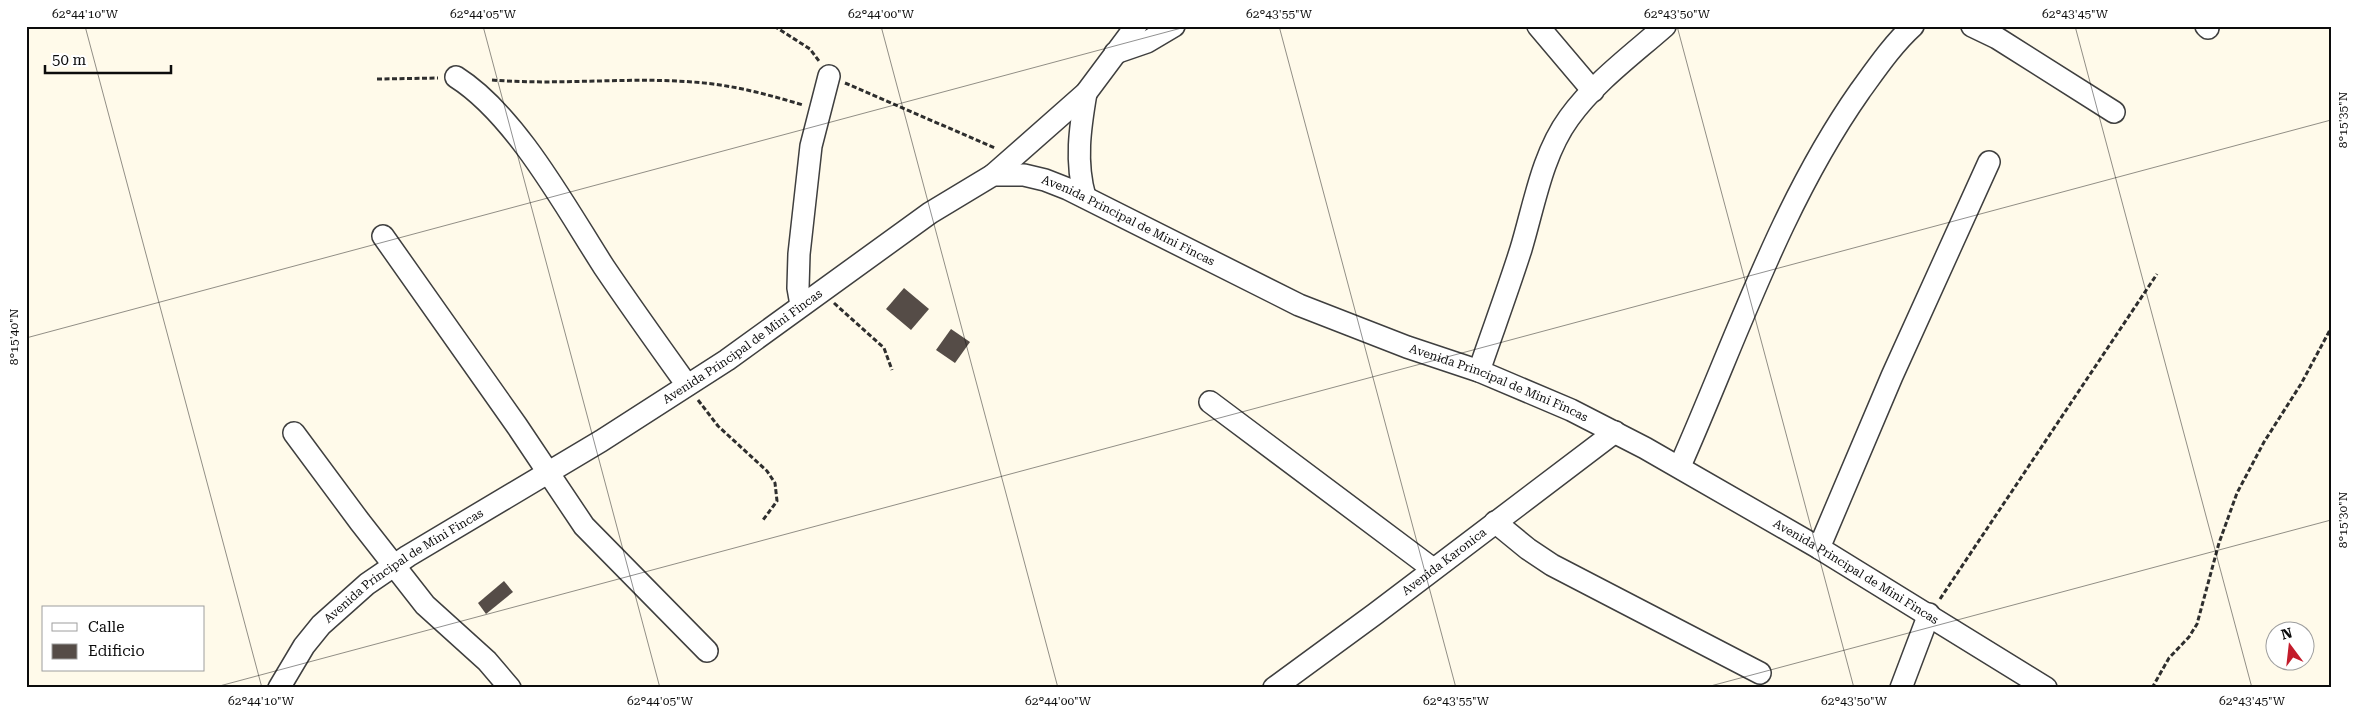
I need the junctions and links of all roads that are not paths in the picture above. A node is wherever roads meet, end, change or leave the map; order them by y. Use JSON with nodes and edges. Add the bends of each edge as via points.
{"nodes":[{"id":1,"x":1136,"y":26,"type":"edge"},
{"id":2,"x":1174,"y":26,"type":"edge"},
{"id":3,"x":1538,"y":26,"type":"edge"},
{"id":4,"x":1665,"y":26,"type":"edge"},
{"id":5,"x":1913,"y":26,"type":"edge"},
{"id":6,"x":1972,"y":26,"type":"edge"},
{"id":7,"x":1114,"y":53,"type":"junction"},
{"id":8,"x":829,"y":76,"type":"dead end"},
{"id":9,"x":456,"y":77,"type":"road end"},
{"id":10,"x":1593,"y":91,"type":"junction"},
{"id":11,"x":1086,"y":93,"type":"junction"},
{"id":12,"x":2114,"y":112,"type":"dead end"},
{"id":13,"x":1989,"y":162,"type":"dead end"},
{"id":14,"x":993,"y":174,"type":"junction"},
{"id":15,"x":1085,"y":197,"type":"junction"},
{"id":16,"x":383,"y":236,"type":"dead end"},
{"id":17,"x":801,"y":305,"type":"junction"},
{"id":18,"x":1479,"y":371,"type":"junction"},
{"id":19,"x":687,"y":386,"type":"junction"},
{"id":20,"x":1210,"y":402,"type":"dead end"},
{"id":21,"x":1614,"y":432,"type":"junction"},
{"id":22,"x":294,"y":433,"type":"dead end"},
{"id":23,"x":1680,"y":466,"type":"junction"},
{"id":24,"x":548,"y":473,"type":"junction"},
{"id":25,"x":1495,"y":522,"type":"junction"},
{"id":26,"x":1819,"y":548,"type":"junction"},
{"id":27,"x":393,"y":566,"type":"junction"},
{"id":28,"x":1433,"y":569,"type":"junction"},
{"id":29,"x":1929,"y":614,"type":"junction"},
{"id":30,"x":707,"y":651,"type":"dead end"},
{"id":31,"x":1760,"y":673,"type":"dead end"},
{"id":32,"x":2020,"y":681,"type":"edge"},
{"id":33,"x":279,"y":688,"type":"edge"},
{"id":34,"x":510,"y":688,"type":"edge"},
{"id":35,"x":1274,"y":688,"type":"edge"},
{"id":36,"x":1901,"y":688,"type":"edge"},
{"id":37,"x":2046,"y":688,"type":"edge"}],
"edges":[{"from":1,"to":7,"type":"street"},
{"from":2,"to":7,"type":"street","via":[[1147,42]]},
{"from":3,"to":10,"type":"street"},
{"from":4,"to":10,"type":"street"},
{"from":5,"to":23,"type":"street","via":[[1847,109],[1804,181]]},
{"from":6,"to":12,"type":"street","via":[[1997,38]]},
{"from":7,"to":11,"type":"street"},
{"from":8,"to":17,"type":"street","via":[[810,146],[799,254]]},
{"from":9,"to":19,"type":"street","via":[[487,100],[547,178]]},
{"from":10,"to":18,"type":"street","via":[[1568,119],[1558,136]]},
{"from":11,"to":14,"type":"street"},
{"from":11,"to":15,"type":"street","via":[[1078,167]]},
{"from":13,"to":26,"type":"street","via":[[1892,376]]},
{"from":14,"to":15,"type":"street","name":"Avenida Principal de Mini Fincas","via":[[1045,180]]},
{"from":14,"to":17,"type":"street","name":"Avenida Principal de Mini Fincas","via":[[930,213]]},
{"from":15,"to":18,"type":"street","name":"Avenida Principal de Mini Fincas","via":[[1300,305]]},
{"from":16,"to":24,"type":"street"},
{"from":17,"to":19,"type":"street","name":"Avenida Principal de Mini Fincas"},
{"from":18,"to":21,"type":"street","name":"Avenida Principal de Mini Fincas"},
{"from":19,"to":24,"type":"street","name":"Avenida Principal de Mini Fincas"},
{"from":20,"to":28,"type":"street"},
{"from":21,"to":23,"type":"street","name":"Avenida Principal de Mini Fincas"},
{"from":21,"to":25,"type":"street","name":"Avenida Karonica"},
{"from":22,"to":27,"type":"street"},
{"from":23,"to":26,"type":"street","name":"Avenida Principal de Mini Fincas"},
{"from":24,"to":27,"type":"street","name":"Avenida Principal de Mini Fincas"},
{"from":24,"to":30,"type":"street","via":[[584,526]]},
{"from":25,"to":28,"type":"street","name":"Avenida Karonica"},
{"from":25,"to":31,"type":"street","via":[[1552,565]]},
{"from":26,"to":29,"type":"street","name":"Avenida Principal de Mini Fincas"},
{"from":27,"to":33,"type":"street","name":"Avenida Principal de Mini Fincas","via":[[320,625]]},
{"from":27,"to":34,"type":"street","via":[[430,610],[487,661]]},
{"from":28,"to":35,"type":"street","name":"Avenida Karonica"},
{"from":29,"to":32,"type":"street","name":"Avenida Principal de Mini Fincas"},
{"from":29,"to":36,"type":"street"},
{"from":32,"to":37,"type":"street","name":"Avenida Principal de Mini Fincas"}]}
